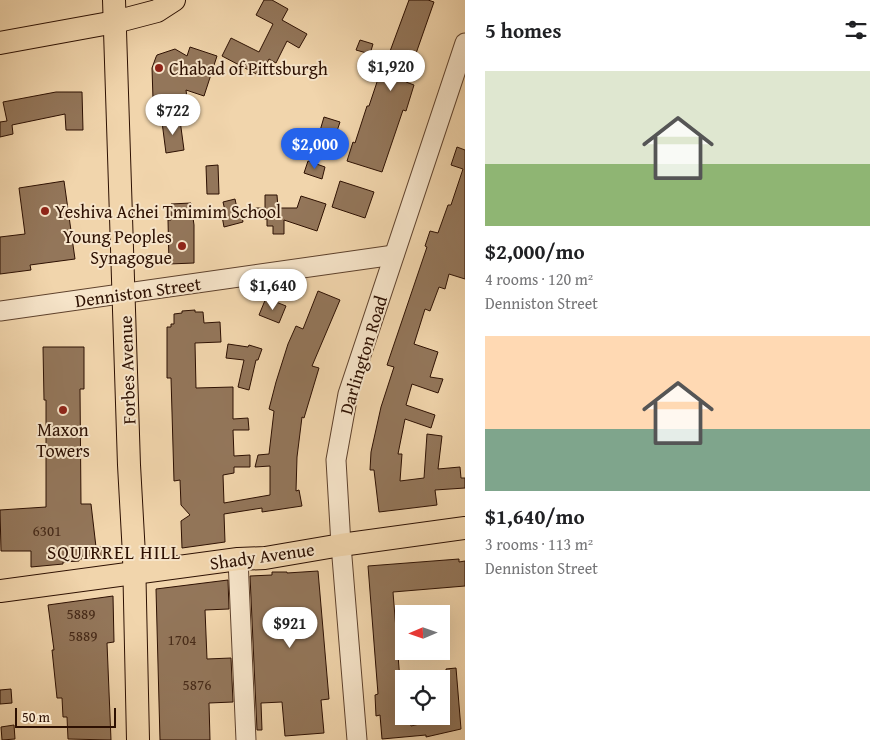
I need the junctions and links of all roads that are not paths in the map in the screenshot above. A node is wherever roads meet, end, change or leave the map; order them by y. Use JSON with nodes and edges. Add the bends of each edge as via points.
{"nodes":[{"id":1,"x":174,"y":0,"type":"edge"},
{"id":2,"x":115,"y":11,"type":"edge"},
{"id":3,"x":0,"y":43,"type":"edge"},
{"id":4,"x":465,"y":43,"type":"edge"},
{"id":5,"x":394,"y":255,"type":"junction"},
{"id":6,"x":124,"y":294,"type":"junction"},
{"id":7,"x":0,"y":311,"type":"edge"},
{"id":8,"x":465,"y":528,"type":"edge"},
{"id":9,"x":341,"y":545,"type":"junction"},
{"id":10,"x":238,"y":559,"type":"junction"},
{"id":11,"x":134,"y":574,"type":"junction"},
{"id":12,"x":0,"y":591,"type":"edge"},
{"id":13,"x":138,"y":740,"type":"edge"},
{"id":14,"x":246,"y":740,"type":"edge"},
{"id":15,"x":357,"y":740,"type":"edge"}],
"edges":[{"from":1,"to":2,"type":"main road","via":[[157,11]]},
{"from":2,"to":3,"type":"main road"},
{"from":2,"to":6,"type":"main road","name":"Forbes Avenue"},
{"from":4,"to":5,"type":"street","name":"Darlington Road"},
{"from":5,"to":6,"type":"street","name":"Denniston Street"},
{"from":5,"to":9,"type":"street","name":"Darlington Road","via":[[348,394],[336,460]]},
{"from":6,"to":7,"type":"street","name":"Denniston Street"},
{"from":6,"to":11,"type":"main road","name":"Forbes Avenue"},
{"from":8,"to":9,"type":"main road","name":"Shady Avenue"},
{"from":9,"to":10,"type":"main road","name":"Shady Avenue","via":[[264,558]]},
{"from":9,"to":15,"type":"street","name":"Darlington Road"},
{"from":10,"to":11,"type":"main road","name":"Shady Avenue"},
{"from":10,"to":14,"type":"street"},
{"from":11,"to":12,"type":"main road","name":"Shady Avenue"},
{"from":11,"to":13,"type":"main road","name":"Forbes Avenue"}]}
